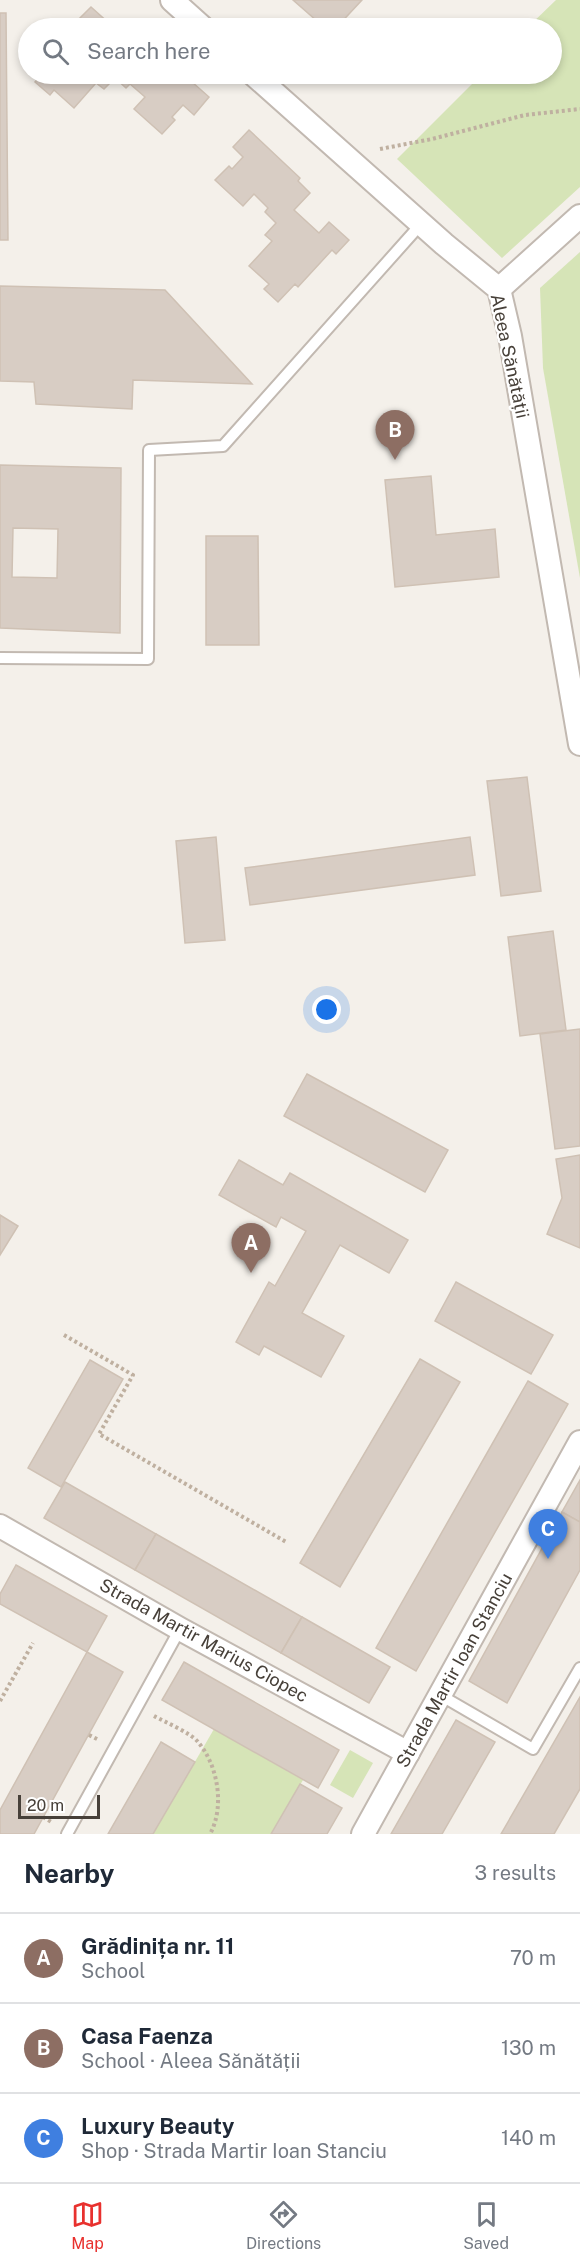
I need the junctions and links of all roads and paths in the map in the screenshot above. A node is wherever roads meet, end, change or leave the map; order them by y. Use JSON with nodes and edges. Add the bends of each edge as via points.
{"nodes":[{"id":1,"x":172,"y":0,"type":"edge"},
{"id":2,"x":192,"y":18,"type":"edge"},
{"id":3,"x":264,"y":84,"type":"edge"},
{"id":4,"x":580,"y":109,"type":"edge"},
{"id":5,"x":380,"y":149,"type":"dead end"},
{"id":6,"x":580,"y":216,"type":"edge"},
{"id":7,"x":421,"y":224,"type":"junction"},
{"id":8,"x":499,"y":289,"type":"junction"},
{"id":9,"x":0,"y":658,"type":"edge"},
{"id":10,"x":580,"y":744,"type":"edge"},
{"id":11,"x":64,"y":1335,"type":"dead end"},
{"id":12,"x":580,"y":1442,"type":"edge"},
{"id":13,"x":0,"y":1526,"type":"edge"},
{"id":14,"x":286,"y":1542,"type":"dead end"},
{"id":15,"x":180,"y":1629,"type":"junction"},
{"id":16,"x":33,"y":1643,"type":"dead end"},
{"id":17,"x":580,"y":1668,"type":"edge"},
{"id":18,"x":440,"y":1695,"type":"junction"},
{"id":19,"x":0,"y":1701,"type":"edge"},
{"id":20,"x":151,"y":1714,"type":"dead end"},
{"id":21,"x":408,"y":1753,"type":"junction"},
{"id":22,"x":67,"y":1834,"type":"edge"},
{"id":23,"x":210,"y":1834,"type":"edge"},
{"id":24,"x":363,"y":1834,"type":"edge"}],
"edges":[{"from":1,"to":2,"type":"street"},
{"from":3,"to":7,"type":"street","name":"Aleea Sănătății"},
{"from":4,"to":5,"type":"path","via":[[525,115]]},
{"from":6,"to":8,"type":"street"},
{"from":7,"to":8,"type":"street","name":"Aleea Sănătății"},
{"from":7,"to":9,"type":"lane","via":[[223,446],[149,450],[148,659]]},
{"from":8,"to":10,"type":"street","name":"Aleea Sănătății"},
{"from":11,"to":14,"type":"path","via":[[133,1375],[99,1434]]},
{"from":12,"to":18,"type":"street","name":"Strada Martir Ioan Stanciu"},
{"from":13,"to":15,"type":"street","name":"Strada Martir Marius Ciopec"},
{"from":15,"to":21,"type":"street","name":"Strada Martir Marius Ciopec"},
{"from":15,"to":22,"type":"lane"},
{"from":16,"to":19,"type":"path"},
{"from":17,"to":18,"type":"lane","via":[[533,1749]]},
{"from":18,"to":21,"type":"street","name":"Strada Martir Ioan Stanciu"},
{"from":20,"to":23,"type":"path","via":[[198,1741],[212,1768],[219,1794]]},
{"from":21,"to":24,"type":"street","name":"Strada Martir Ioan Stanciu"}]}
